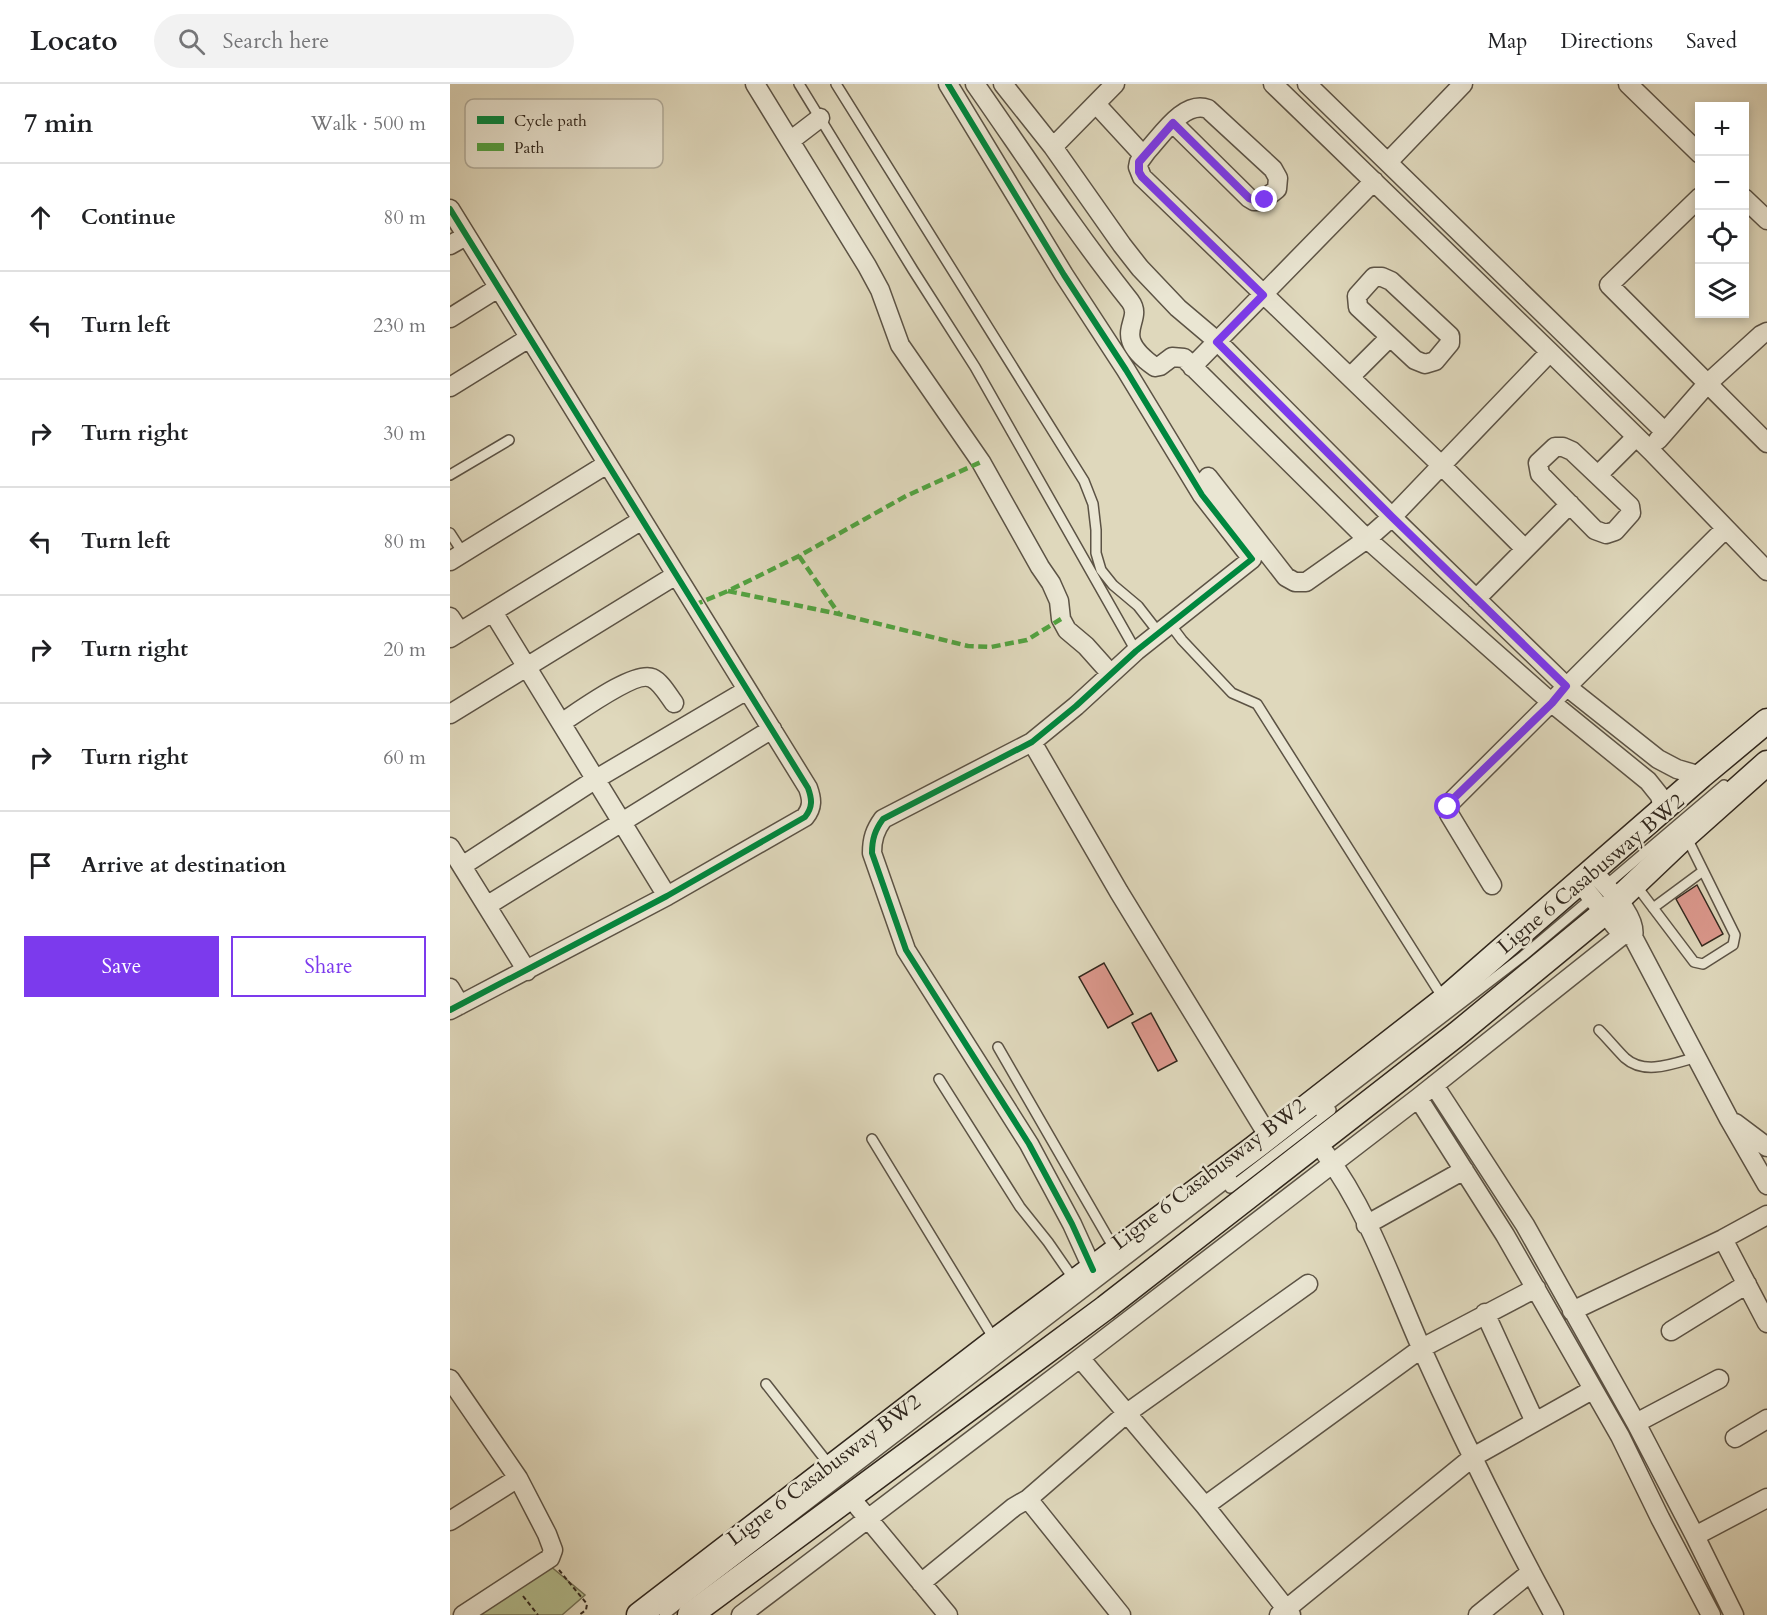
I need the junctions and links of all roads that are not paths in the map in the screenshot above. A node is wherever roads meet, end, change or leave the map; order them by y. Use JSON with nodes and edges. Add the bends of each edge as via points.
{"nodes":[{"id":1,"x":755,"y":84,"type":"edge"},
{"id":2,"x":799,"y":84,"type":"edge"},
{"id":3,"x":836,"y":84,"type":"edge"},
{"id":4,"x":948,"y":84,"type":"edge"},
{"id":5,"x":975,"y":84,"type":"edge"},
{"id":6,"x":1003,"y":84,"type":"edge"},
{"id":7,"x":1273,"y":84,"type":"edge"},
{"id":8,"x":1307,"y":84,"type":"edge"},
{"id":9,"x":1463,"y":84,"type":"edge"},
{"id":10,"x":1628,"y":84,"type":"edge"},
{"id":11,"x":1103,"y":91,"type":"edge"},
{"id":12,"x":820,"y":118,"type":"junction"},
{"id":13,"x":1173,"y":123,"type":"junction"},
{"id":14,"x":790,"y":141,"type":"junction"},
{"id":15,"x":1053,"y":147,"type":"junction"},
{"id":16,"x":1695,"y":149,"type":"edge"},
{"id":17,"x":1143,"y":155,"type":"junction"},
{"id":18,"x":1388,"y":162,"type":"junction"},
{"id":19,"x":1374,"y":181,"type":"junction"},
{"id":20,"x":1695,"y":202,"type":"edge"},
{"id":21,"x":1749,"y":203,"type":"edge"},
{"id":22,"x":450,"y":209,"type":"edge"},
{"id":23,"x":1767,"y":220,"type":"edge"},
{"id":24,"x":466,"y":236,"type":"junction"},
{"id":25,"x":450,"y":245,"type":"edge"},
{"id":26,"x":498,"y":288,"type":"junction"},
{"id":27,"x":1263,"y":295,"type":"junction"},
{"id":28,"x":450,"y":318,"type":"edge"},
{"id":29,"x":1767,"y":332,"type":"edge"},
{"id":30,"x":1390,"y":337,"type":"junction"},
{"id":31,"x":529,"y":338,"type":"junction"},
{"id":32,"x":1217,"y":342,"type":"junction"},
{"id":33,"x":1550,"y":352,"type":"junction"},
{"id":34,"x":1192,"y":367,"type":"junction"},
{"id":35,"x":1350,"y":377,"type":"junction"},
{"id":36,"x":1707,"y":384,"type":"junction"},
{"id":37,"x":450,"y":387,"type":"edge"},
{"id":38,"x":1665,"y":432,"type":"junction"},
{"id":39,"x":1635,"y":438,"type":"junction"},
{"id":40,"x":509,"y":440,"type":"dead end"},
{"id":41,"x":1767,"y":443,"type":"edge"},
{"id":42,"x":1651,"y":451,"type":"junction"},
{"id":43,"x":607,"y":464,"type":"junction"},
{"id":44,"x":1441,"y":465,"type":"junction"},
{"id":45,"x":450,"y":475,"type":"edge"},
{"id":46,"x":1598,"y":475,"type":"junction"},
{"id":47,"x":1208,"y":477,"type":"dead end"},
{"id":48,"x":1570,"y":504,"type":"junction"},
{"id":49,"x":1392,"y":517,"type":"junction"},
{"id":50,"x":642,"y":520,"type":"junction"},
{"id":51,"x":1725,"y":529,"type":"junction"},
{"id":52,"x":450,"y":533,"type":"edge"},
{"id":53,"x":1367,"y":539,"type":"junction"},
{"id":54,"x":1526,"y":549,"type":"junction"},
{"id":55,"x":456,"y":557,"type":"edge"},
{"id":56,"x":1767,"y":571,"type":"edge"},
{"id":57,"x":676,"y":575,"type":"junction"},
{"id":58,"x":1476,"y":599,"type":"junction"},
{"id":59,"x":493,"y":612,"type":"junction"},
{"id":60,"x":1164,"y":628,"type":"junction"},
{"id":61,"x":453,"y":629,"type":"edge"},
{"id":62,"x":1136,"y":651,"type":"junction"},
{"id":63,"x":525,"y":666,"type":"junction"},
{"id":64,"x":1111,"y":674,"type":"junction"},
{"id":65,"x":1566,"y":686,"type":"junction"},
{"id":66,"x":747,"y":690,"type":"junction"},
{"id":67,"x":674,"y":703,"type":"dead end"},
{"id":68,"x":1552,"y":703,"type":"junction"},
{"id":69,"x":450,"y":714,"type":"edge"},
{"id":70,"x":1767,"y":721,"type":"edge"},
{"id":71,"x":561,"y":723,"type":"junction"},
{"id":72,"x":772,"y":729,"type":"junction"},
{"id":73,"x":1032,"y":742,"type":"junction"},
{"id":74,"x":1767,"y":756,"type":"edge"},
{"id":75,"x":1658,"y":759,"type":"junction"},
{"id":76,"x":1767,"y":763,"type":"edge"},
{"id":77,"x":1643,"y":776,"type":"junction"},
{"id":78,"x":1701,"y":776,"type":"junction"},
{"id":79,"x":1736,"y":776,"type":"dead end"},
{"id":80,"x":596,"y":779,"type":"junction"},
{"id":81,"x":1663,"y":809,"type":"junction"},
{"id":82,"x":623,"y":822,"type":"junction"},
{"id":83,"x":1685,"y":836,"type":"junction"},
{"id":84,"x":450,"y":847,"type":"edge"},
{"id":85,"x":462,"y":866,"type":"junction"},
{"id":86,"x":1703,"y":871,"type":"junction"},
{"id":87,"x":1635,"y":884,"type":"junction"},
{"id":88,"x":1492,"y":885,"type":"dead end"},
{"id":89,"x":1600,"y":893,"type":"junction"},
{"id":90,"x":667,"y":896,"type":"junction"},
{"id":91,"x":488,"y":905,"type":"junction"},
{"id":92,"x":1653,"y":908,"type":"junction"},
{"id":93,"x":1628,"y":936,"type":"junction"},
{"id":94,"x":527,"y":971,"type":"junction"},
{"id":95,"x":450,"y":988,"type":"edge"},
{"id":96,"x":1444,"y":1000,"type":"junction"},
{"id":97,"x":455,"y":1008,"type":"edge"},
{"id":98,"x":1599,"y":1030,"type":"dead end"},
{"id":99,"x":998,"y":1047,"type":"dead end"},
{"id":100,"x":1697,"y":1057,"type":"junction"},
{"id":101,"x":939,"y":1079,"type":"dead end"},
{"id":102,"x":1434,"y":1085,"type":"junction"},
{"id":103,"x":1418,"y":1098,"type":"junction"},
{"id":104,"x":1729,"y":1119,"type":"junction"},
{"id":105,"x":1269,"y":1137,"type":"junction"},
{"id":106,"x":872,"y":1139,"type":"dead end"},
{"id":107,"x":1317,"y":1142,"type":"junction"},
{"id":108,"x":1767,"y":1147,"type":"edge"},
{"id":109,"x":1332,"y":1162,"type":"junction"},
{"id":110,"x":1464,"y":1170,"type":"junction"},
{"id":111,"x":1767,"y":1185,"type":"edge"},
{"id":112,"x":1767,"y":1215,"type":"edge"},
{"id":113,"x":1366,"y":1225,"type":"junction"},
{"id":114,"x":1723,"y":1239,"type":"junction"},
{"id":115,"x":1116,"y":1252,"type":"junction"},
{"id":116,"x":1084,"y":1276,"type":"junction"},
{"id":117,"x":1308,"y":1284,"type":"dead end"},
{"id":118,"x":1747,"y":1284,"type":"junction"},
{"id":119,"x":1536,"y":1288,"type":"junction"},
{"id":120,"x":1572,"y":1311,"type":"junction"},
{"id":121,"x":1485,"y":1313,"type":"junction"},
{"id":122,"x":1767,"y":1323,"type":"edge"},
{"id":123,"x":1671,"y":1331,"type":"dead end"},
{"id":124,"x":995,"y":1341,"type":"junction"},
{"id":125,"x":1422,"y":1348,"type":"junction"},
{"id":126,"x":1080,"y":1358,"type":"junction"},
{"id":127,"x":450,"y":1379,"type":"edge"},
{"id":128,"x":1719,"y":1379,"type":"dead end"},
{"id":129,"x":766,"y":1384,"type":"dead end"},
{"id":130,"x":1592,"y":1390,"type":"junction"},
{"id":131,"x":456,"y":1402,"type":"edge"},
{"id":132,"x":1127,"y":1413,"type":"junction"},
{"id":133,"x":1767,"y":1419,"type":"edge"},
{"id":134,"x":1535,"y":1422,"type":"junction"},
{"id":135,"x":1636,"y":1423,"type":"junction"},
{"id":136,"x":1735,"y":1438,"type":"dead end"},
{"id":137,"x":1473,"y":1457,"type":"junction"},
{"id":138,"x":832,"y":1468,"type":"junction"},
{"id":139,"x":518,"y":1478,"type":"junction"},
{"id":140,"x":850,"y":1497,"type":"junction"},
{"id":141,"x":1767,"y":1498,"type":"edge"},
{"id":142,"x":1028,"y":1499,"type":"junction"},
{"id":143,"x":1205,"y":1506,"type":"junction"},
{"id":144,"x":869,"y":1519,"type":"junction"},
{"id":145,"x":450,"y":1521,"type":"edge"},
{"id":146,"x":1695,"y":1536,"type":"junction"},
{"id":147,"x":1531,"y":1572,"type":"junction"},
{"id":148,"x":921,"y":1583,"type":"junction"},
{"id":149,"x":749,"y":1613,"type":"edge"},
{"id":150,"x":1286,"y":1613,"type":"edge"},
{"id":151,"x":463,"y":1615,"type":"edge"},
{"id":152,"x":639,"y":1615,"type":"edge"},
{"id":153,"x":664,"y":1615,"type":"edge"},
{"id":154,"x":674,"y":1615,"type":"edge"},
{"id":155,"x":690,"y":1615,"type":"edge"},
{"id":156,"x":948,"y":1615,"type":"edge"},
{"id":157,"x":1121,"y":1615,"type":"edge"},
{"id":158,"x":1479,"y":1615,"type":"edge"},
{"id":159,"x":1554,"y":1615,"type":"edge"},
{"id":160,"x":1711,"y":1615,"type":"edge"},
{"id":161,"x":1734,"y":1615,"type":"edge"}],
"edges":[{"from":1,"to":14,"type":"street"},
{"from":2,"to":12,"type":"lane"},
{"from":3,"to":60,"type":"lane","via":[[1083,481],[1093,504],[1101,570]]},
{"from":4,"to":60,"type":"street","via":[[1202,495],[1252,559]]},
{"from":5,"to":34,"type":"street","via":[[1131,303],[1132,346],[1155,367],[1177,356]]},
{"from":6,"to":15,"type":"street"},
{"from":7,"to":19,"type":"street"},
{"from":8,"to":18,"type":"street"},
{"from":9,"to":18,"type":"street"},
{"from":10,"to":16,"type":"street"},
{"from":11,"to":15,"type":"street"},
{"from":11,"to":17,"type":"street"},
{"from":12,"to":14,"type":"street"},
{"from":12,"to":62,"type":"lane","via":[[975,367]]},
{"from":13,"to":13,"type":"street","via":[[1190,108],[1208,109],[1273,169],[1278,178],[1277,189],[1262,201],[1249,198]]},
{"from":13,"to":17,"type":"street"},
{"from":14,"to":64,"type":"street","via":[[872,274],[905,352],[981,462],[1051,583],[1067,630]]},
{"from":15,"to":32,"type":"street","via":[[1140,268]]},
{"from":17,"to":27,"type":"street","via":[[1138,167],[1142,177]]},
{"from":18,"to":38,"type":"street"},
{"from":19,"to":27,"type":"street"},
{"from":19,"to":33,"type":"street"},
{"from":20,"to":36,"type":"street","via":[[1609,285]]},
{"from":21,"to":23,"type":"street"},
{"from":22,"to":24,"type":"street"},
{"from":24,"to":25,"type":"street"},
{"from":24,"to":26,"type":"street"},
{"from":26,"to":28,"type":"street"},
{"from":26,"to":31,"type":"street"},
{"from":27,"to":32,"type":"street"},
{"from":27,"to":35,"type":"street"},
{"from":29,"to":36,"type":"street"},
{"from":30,"to":30,"type":"street","via":[[1425,364],[1435,361],[1451,340],[1391,281],[1374,278],[1358,293],[1356,303]]},
{"from":30,"to":35,"type":"street"},
{"from":31,"to":37,"type":"street"},
{"from":31,"to":43,"type":"street"},
{"from":32,"to":34,"type":"street"},
{"from":32,"to":49,"type":"street"},
{"from":33,"to":39,"type":"street"},
{"from":33,"to":44,"type":"street"},
{"from":34,"to":53,"type":"street"},
{"from":35,"to":44,"type":"street"},
{"from":36,"to":38,"type":"street"},
{"from":36,"to":41,"type":"street"},
{"from":38,"to":42,"type":"street"},
{"from":39,"to":42,"type":"street"},
{"from":39,"to":46,"type":"street"},
{"from":40,"to":45,"type":"lane"},
{"from":42,"to":51,"type":"street"},
{"from":43,"to":50,"type":"street"},
{"from":43,"to":55,"type":"street"},
{"from":44,"to":49,"type":"street"},
{"from":44,"to":54,"type":"street"},
{"from":46,"to":48,"type":"street","via":[[1567,448],[1555,447],[1540,460],[1540,474]]},
{"from":46,"to":48,"type":"street","via":[[1630,506],[1629,516],[1615,531],[1600,533]]},
{"from":47,"to":53,"type":"street","via":[[1286,577],[1295,582],[1311,578]]},
{"from":48,"to":54,"type":"street"},
{"from":49,"to":53,"type":"street"},
{"from":49,"to":58,"type":"street"},
{"from":50,"to":57,"type":"street"},
{"from":50,"to":59,"type":"street"},
{"from":51,"to":56,"type":"street"},
{"from":51,"to":65,"type":"street"},
{"from":52,"to":55,"type":"lane"},
{"from":53,"to":68,"type":"street"},
{"from":54,"to":58,"type":"street"},
{"from":57,"to":63,"type":"street"},
{"from":57,"to":66,"type":"street"},
{"from":58,"to":65,"type":"street"},
{"from":59,"to":61,"type":"street"},
{"from":59,"to":63,"type":"street"},
{"from":60,"to":62,"type":"street"},
{"from":60,"to":96,"type":"lane","via":[[1182,640],[1232,693],[1257,704]]},
{"from":62,"to":64,"type":"street"},
{"from":63,"to":69,"type":"street"},
{"from":63,"to":71,"type":"street"},
{"from":64,"to":73,"type":"street"},
{"from":65,"to":68,"type":"street"},
{"from":65,"to":75,"type":"street"},
{"from":66,"to":72,"type":"street"},
{"from":66,"to":80,"type":"street"},
{"from":67,"to":71,"type":"street","via":[[654,679],[646,676]]},
{"from":68,"to":77,"type":"street"},
{"from":68,"to":88,"type":"street","via":[[1449,804],[1449,814]]},
{"from":70,"to":78,"type":"main road"},
{"from":71,"to":80,"type":"street"},
{"from":72,"to":82,"type":"street"},
{"from":72,"to":90,"type":"street","via":[[808,788],[810,811],[805,818]]},
{"from":73,"to":105,"type":"street"},
{"from":73,"to":116,"type":"street","via":[[883,819],[876,828],[872,853],[906,950],[1029,1144],[1072,1224]]},
{"from":74,"to":89,"type":"lane","name":"Ligne 6 Casabusway BW2"},
{"from":75,"to":77,"type":"street"},
{"from":75,"to":78,"type":"street"},
{"from":76,"to":83,"type":"main road"},
{"from":77,"to":81,"type":"street","via":[[1656,790]]},
{"from":78,"to":81,"type":"main road"},
{"from":79,"to":89,"type":"lane","name":"Ligne 6 Casabusway BW2"},
{"from":80,"to":82,"type":"street"},
{"from":80,"to":85,"type":"street"},
{"from":81,"to":89,"type":"main road"},
{"from":82,"to":90,"type":"street"},
{"from":82,"to":91,"type":"street"},
{"from":83,"to":86,"type":"lane"},
{"from":83,"to":87,"type":"main road"},
{"from":84,"to":85,"type":"street"},
{"from":85,"to":91,"type":"street"},
{"from":86,"to":92,"type":"lane"},
{"from":86,"to":92,"type":"lane","via":[[1735,935],[1733,945],[1703,964],[1694,962]]},
{"from":87,"to":89,"type":"main road"},
{"from":87,"to":92,"type":"lane"},
{"from":89,"to":93,"type":"street"},
{"from":89,"to":96,"type":"main road"},
{"from":89,"to":107,"type":"main road","via":[[1457,1034]]},
{"from":89,"to":153,"type":"lane","name":"Ligne 6 Casabusway BW2"},
{"from":89,"to":154,"type":"lane","name":"Ligne 6 Casabusway BW2","via":[[1529,959]]},
{"from":90,"to":94,"type":"street"},
{"from":91,"to":94,"type":"street"},
{"from":93,"to":100,"type":"street"},
{"from":93,"to":102,"type":"street"},
{"from":94,"to":97,"type":"street"},
{"from":95,"to":97,"type":"street"},
{"from":96,"to":105,"type":"main road"},
{"from":98,"to":100,"type":"lane","via":[[1627,1060],[1639,1066],[1653,1068]]},
{"from":99,"to":115,"type":"lane"},
{"from":100,"to":104,"type":"street"},
{"from":101,"to":116,"type":"lane","via":[[1020,1207],[1048,1242]]},
{"from":102,"to":103,"type":"street"},
{"from":102,"to":120,"type":"street","via":[[1508,1198]]},
{"from":103,"to":109,"type":"street"},
{"from":103,"to":110,"type":"street"},
{"from":104,"to":108,"type":"street"},
{"from":104,"to":111,"type":"street"},
{"from":105,"to":115,"type":"main road"},
{"from":106,"to":124,"type":"lane"},
{"from":107,"to":109,"type":"street"},
{"from":107,"to":140,"type":"main road","via":[[1105,1308]]},
{"from":109,"to":113,"type":"street"},
{"from":109,"to":126,"type":"street"},
{"from":110,"to":113,"type":"street"},
{"from":110,"to":119,"type":"street"},
{"from":112,"to":114,"type":"street"},
{"from":113,"to":125,"type":"street"},
{"from":114,"to":118,"type":"street"},
{"from":114,"to":120,"type":"street"},
{"from":115,"to":116,"type":"main road"},
{"from":116,"to":124,"type":"main road"},
{"from":117,"to":132,"type":"street"},
{"from":118,"to":122,"type":"street"},
{"from":118,"to":123,"type":"street"},
{"from":119,"to":121,"type":"street"},
{"from":119,"to":130,"type":"street"},
{"from":120,"to":135,"type":"street"},
{"from":121,"to":125,"type":"street"},
{"from":121,"to":134,"type":"street"},
{"from":124,"to":138,"type":"main road"},
{"from":125,"to":137,"type":"street"},
{"from":125,"to":143,"type":"street"},
{"from":126,"to":132,"type":"street"},
{"from":126,"to":144,"type":"street"},
{"from":127,"to":131,"type":"street"},
{"from":128,"to":135,"type":"street"},
{"from":129,"to":138,"type":"lane"},
{"from":130,"to":134,"type":"street"},
{"from":130,"to":160,"type":"street","via":[[1620,1436]]},
{"from":131,"to":139,"type":"street"},
{"from":132,"to":142,"type":"street"},
{"from":132,"to":143,"type":"street"},
{"from":133,"to":136,"type":"street"},
{"from":134,"to":137,"type":"street"},
{"from":135,"to":146,"type":"street"},
{"from":137,"to":147,"type":"street"},
{"from":137,"to":150,"type":"street"},
{"from":138,"to":152,"type":"main road"},
{"from":139,"to":145,"type":"street"},
{"from":139,"to":151,"type":"street","via":[[551,1543],[550,1558]]},
{"from":140,"to":144,"type":"street"},
{"from":140,"to":155,"type":"main road"},
{"from":141,"to":146,"type":"street"},
{"from":142,"to":148,"type":"street"},
{"from":142,"to":157,"type":"street"},
{"from":143,"to":150,"type":"street"},
{"from":144,"to":148,"type":"street"},
{"from":144,"to":149,"type":"street"},
{"from":146,"to":161,"type":"street"},
{"from":147,"to":158,"type":"street"},
{"from":147,"to":159,"type":"street"},
{"from":148,"to":156,"type":"street"}]}
